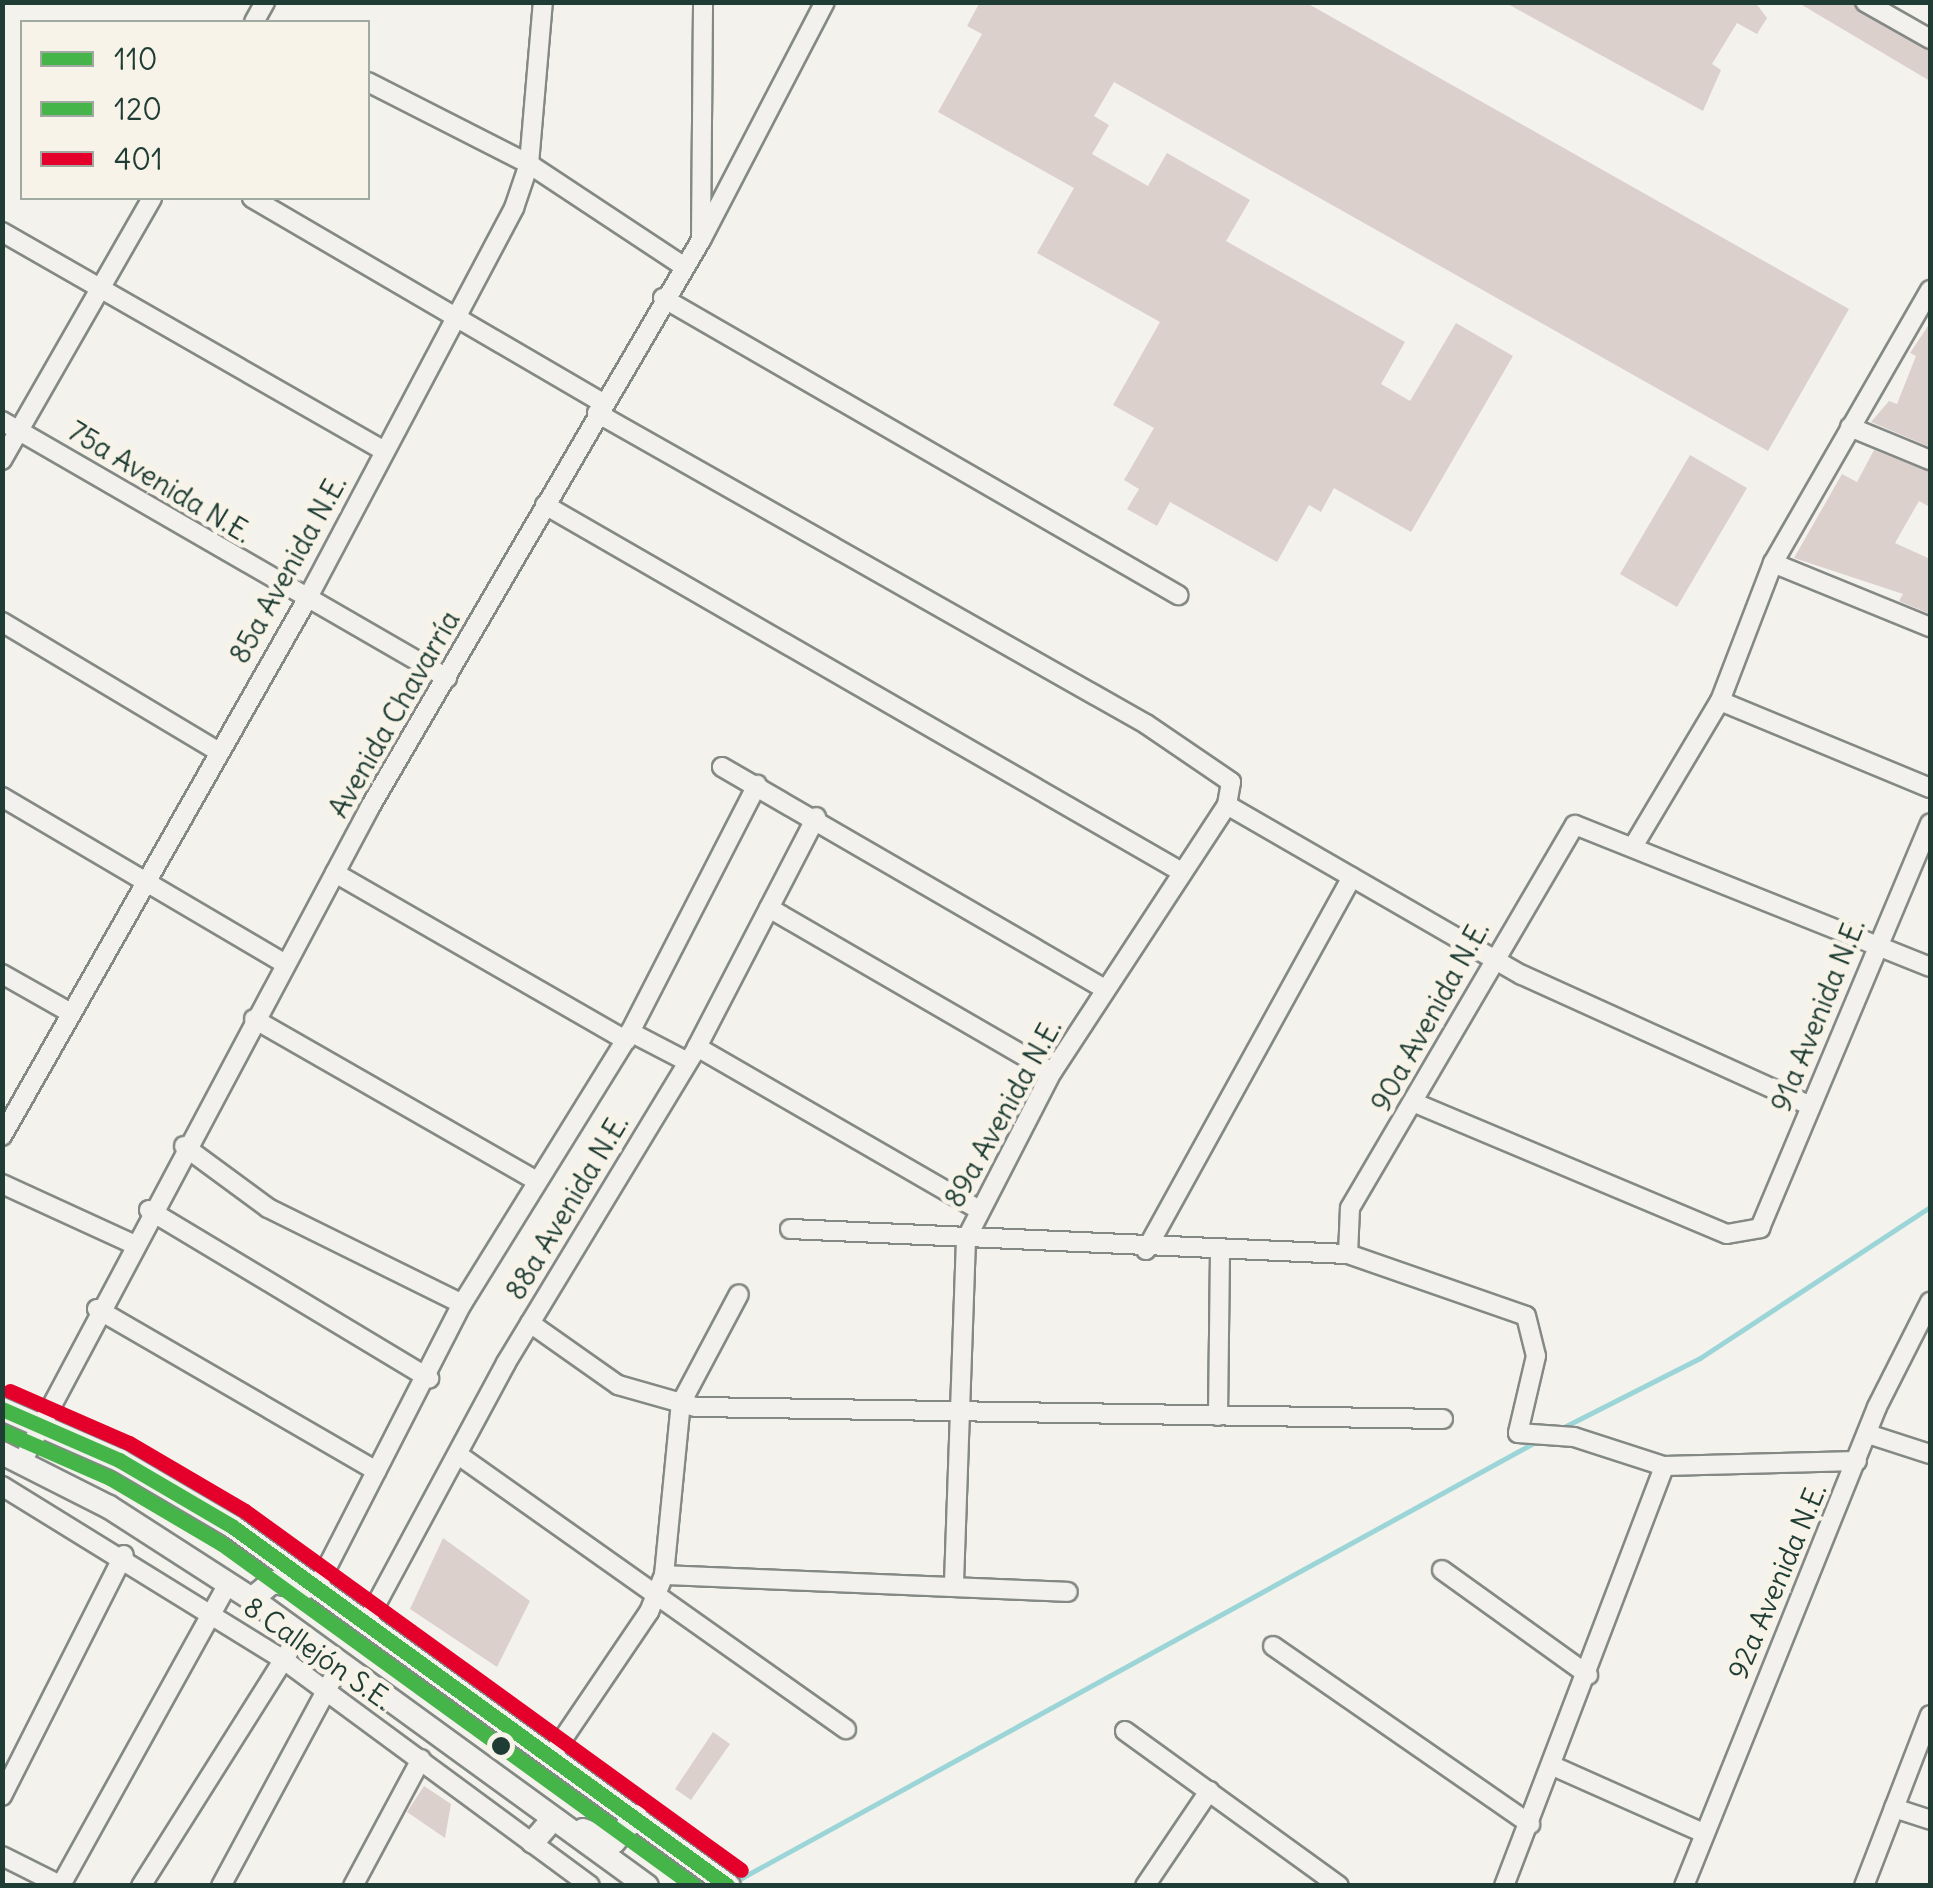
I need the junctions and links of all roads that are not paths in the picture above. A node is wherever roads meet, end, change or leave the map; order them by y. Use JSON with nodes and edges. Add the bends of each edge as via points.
{"nodes":[{"id":1,"x":542,"y":2,"type":"edge"},
{"id":2,"x":703,"y":2,"type":"edge"},
{"id":3,"x":826,"y":2,"type":"edge"},
{"id":4,"x":1865,"y":2,"type":"edge"},
{"id":5,"x":1930,"y":40,"type":"edge"},
{"id":6,"x":370,"y":83,"type":"edge"},
{"id":7,"x":530,"y":164,"type":"junction"},
{"id":8,"x":151,"y":200,"type":"edge"},
{"id":9,"x":255,"y":200,"type":"edge"},
{"id":10,"x":2,"y":232,"type":"edge"},
{"id":11,"x":701,"y":240,"type":"junction"},
{"id":12,"x":683,"y":266,"type":"junction"},
{"id":13,"x":98,"y":289,"type":"junction"},
{"id":14,"x":1930,"y":290,"type":"edge"},
{"id":15,"x":663,"y":298,"type":"junction"},
{"id":16,"x":453,"y":320,"type":"junction"},
{"id":17,"x":598,"y":407,"type":"junction"},
{"id":18,"x":2,"y":420,"type":"edge"},
{"id":19,"x":1850,"y":427,"type":"junction"},
{"id":20,"x":20,"y":430,"type":"junction"},
{"id":21,"x":384,"y":452,"type":"junction"},
{"id":22,"x":2,"y":460,"type":"edge"},
{"id":23,"x":1930,"y":460,"type":"edge"},
{"id":24,"x":545,"y":505,"type":"junction"},
{"id":25,"x":1773,"y":563,"type":"junction"},
{"id":26,"x":1178,"y":595,"type":"dead end"},
{"id":27,"x":306,"y":600,"type":"junction"},
{"id":28,"x":2,"y":622,"type":"edge"},
{"id":29,"x":1930,"y":627,"type":"edge"},
{"id":30,"x":447,"y":678,"type":"junction"},
{"id":31,"x":1720,"y":701,"type":"junction"},
{"id":32,"x":216,"y":750,"type":"junction"},
{"id":33,"x":722,"y":766,"type":"dead end"},
{"id":34,"x":757,"y":786,"type":"junction"},
{"id":35,"x":1930,"y":788,"type":"edge"},
{"id":36,"x":2,"y":797,"type":"edge"},
{"id":37,"x":1227,"y":805,"type":"junction"},
{"id":38,"x":816,"y":817,"type":"junction"},
{"id":39,"x":1930,"y":823,"type":"edge"},
{"id":40,"x":1634,"y":845,"type":"junction"},
{"id":41,"x":1180,"y":872,"type":"junction"},
{"id":42,"x":335,"y":873,"type":"junction"},
{"id":43,"x":1352,"y":877,"type":"junction"},
{"id":44,"x":146,"y":879,"type":"junction"},
{"id":45,"x":769,"y":908,"type":"junction"},
{"id":46,"x":1872,"y":945,"type":"junction"},
{"id":47,"x":1493,"y":958,"type":"junction"},
{"id":48,"x":284,"y":964,"type":"junction"},
{"id":49,"x":1930,"y":967,"type":"edge"},
{"id":50,"x":2,"y":974,"type":"edge"},
{"id":51,"x":1106,"y":989,"type":"junction"},
{"id":52,"x":71,"y":1013,"type":"junction"},
{"id":53,"x":254,"y":1019,"type":"junction"},
{"id":54,"x":628,"y":1036,"type":"junction"},
{"id":55,"x":691,"y":1054,"type":"junction"},
{"id":56,"x":1052,"y":1072,"type":"junction"},
{"id":57,"x":1415,"y":1103,"type":"junction"},
{"id":58,"x":1811,"y":1106,"type":"junction"},
{"id":59,"x":2,"y":1136,"type":"edge"},
{"id":60,"x":184,"y":1146,"type":"junction"},
{"id":61,"x":536,"y":1180,"type":"junction"},
{"id":62,"x":2,"y":1184,"type":"edge"},
{"id":63,"x":978,"y":1209,"type":"junction"},
{"id":64,"x":149,"y":1210,"type":"junction"},
{"id":65,"x":790,"y":1228,"type":"dead end"},
{"id":66,"x":966,"y":1239,"type":"junction"},
{"id":67,"x":131,"y":1243,"type":"junction"},
{"id":68,"x":1146,"y":1250,"type":"junction"},
{"id":69,"x":1220,"y":1253,"type":"junction"},
{"id":70,"x":1348,"y":1254,"type":"junction"},
{"id":71,"x":739,"y":1294,"type":"dead end"},
{"id":72,"x":1930,"y":1302,"type":"edge"},
{"id":73,"x":462,"y":1304,"type":"junction"},
{"id":74,"x":97,"y":1310,"type":"junction"},
{"id":75,"x":530,"y":1323,"type":"junction"},
{"id":76,"x":429,"y":1378,"type":"junction"},
{"id":77,"x":681,"y":1403,"type":"junction"},
{"id":78,"x":2,"y":1409,"type":"edge"},
{"id":79,"x":957,"y":1412,"type":"junction"},
{"id":80,"x":1218,"y":1416,"type":"junction"},
{"id":81,"x":1444,"y":1419,"type":"dead end"},
{"id":82,"x":40,"y":1422,"type":"junction"},
{"id":83,"x":1868,"y":1434,"type":"junction"},
{"id":84,"x":1930,"y":1454,"type":"edge"},
{"id":85,"x":460,"y":1456,"type":"junction"},
{"id":86,"x":13,"y":1457,"type":"edge"},
{"id":87,"x":1857,"y":1461,"type":"junction"},
{"id":88,"x":1664,"y":1466,"type":"junction"},
{"id":89,"x":377,"y":1470,"type":"junction"},
{"id":90,"x":3,"y":1487,"type":"edge"},
{"id":91,"x":124,"y":1556,"type":"junction"},
{"id":92,"x":1442,"y":1570,"type":"dead end"},
{"id":93,"x":664,"y":1575,"type":"junction"},
{"id":94,"x":228,"y":1584,"type":"junction"},
{"id":95,"x":954,"y":1586,"type":"junction"},
{"id":96,"x":316,"y":1589,"type":"junction"},
{"id":97,"x":1068,"y":1592,"type":"dead end"},
{"id":98,"x":656,"y":1594,"type":"junction"},
{"id":99,"x":252,"y":1599,"type":"junction"},
{"id":100,"x":210,"y":1612,"type":"junction"},
{"id":101,"x":365,"y":1626,"type":"junction"},
{"id":102,"x":300,"y":1634,"type":"junction"},
{"id":103,"x":1274,"y":1646,"type":"dead end"},
{"id":104,"x":284,"y":1660,"type":"junction"},
{"id":105,"x":341,"y":1664,"type":"junction"},
{"id":106,"x":1588,"y":1675,"type":"junction"},
{"id":107,"x":326,"y":1690,"type":"junction"},
{"id":108,"x":1930,"y":1715,"type":"edge"},
{"id":109,"x":846,"y":1729,"type":"dead end"},
{"id":110,"x":1125,"y":1731,"type":"dead end"},
{"id":111,"x":552,"y":1756,"type":"junction"},
{"id":112,"x":421,"y":1759,"type":"junction"},
{"id":113,"x":1554,"y":1766,"type":"junction"},
{"id":114,"x":492,"y":1773,"type":"junction"},
{"id":115,"x":1209,"y":1791,"type":"junction"},
{"id":116,"x":2,"y":1796,"type":"edge"},
{"id":117,"x":1894,"y":1808,"type":"junction"},
{"id":118,"x":636,"y":1816,"type":"junction"},
{"id":119,"x":552,"y":1820,"type":"junction"},
{"id":120,"x":1930,"y":1820,"type":"edge"},
{"id":121,"x":1530,"y":1824,"type":"junction"},
{"id":122,"x":1701,"y":1832,"type":"junction"},
{"id":123,"x":533,"y":1842,"type":"junction"},
{"id":124,"x":2,"y":1856,"type":"edge"},
{"id":125,"x":61,"y":1885,"type":"edge"},
{"id":126,"x":141,"y":1886,"type":"edge"},
{"id":127,"x":221,"y":1886,"type":"edge"},
{"id":128,"x":353,"y":1886,"type":"edge"},
{"id":129,"x":590,"y":1886,"type":"edge"},
{"id":130,"x":646,"y":1886,"type":"edge"},
{"id":131,"x":729,"y":1886,"type":"edge"},
{"id":132,"x":1145,"y":1886,"type":"edge"},
{"id":133,"x":1340,"y":1886,"type":"edge"},
{"id":134,"x":1504,"y":1886,"type":"edge"},
{"id":135,"x":1684,"y":1886,"type":"edge"},
{"id":136,"x":1864,"y":1886,"type":"edge"}],
"edges":[{"from":1,"to":7,"type":"street","name":"85a Avenida N.E."},
{"from":2,"to":11,"type":"street"},
{"from":3,"to":11,"type":"street","name":"Avenida Chavarría"},
{"from":4,"to":5,"type":"street"},
{"from":6,"to":7,"type":"street"},
{"from":7,"to":12,"type":"street"},
{"from":7,"to":16,"type":"street","name":"85a Avenida N.E."},
{"from":8,"to":13,"type":"street"},
{"from":9,"to":16,"type":"street"},
{"from":10,"to":13,"type":"street"},
{"from":11,"to":12,"type":"street","name":"Avenida Chavarría"},
{"from":12,"to":15,"type":"street","name":"Avenida Chavarría"},
{"from":13,"to":20,"type":"street"},
{"from":13,"to":21,"type":"street"},
{"from":14,"to":19,"type":"street"},
{"from":15,"to":17,"type":"street","name":"Avenida Chavarría"},
{"from":15,"to":26,"type":"street"},
{"from":16,"to":17,"type":"street"},
{"from":16,"to":21,"type":"street","name":"85a Avenida N.E."},
{"from":17,"to":24,"type":"street","name":"Avenida Chavarría"},
{"from":17,"to":37,"type":"street","via":[[1224,771]]},
{"from":18,"to":20,"type":"street","name":"75a Avenida N.E."},
{"from":19,"to":23,"type":"street"},
{"from":19,"to":25,"type":"street"},
{"from":20,"to":22,"type":"street"},
{"from":20,"to":27,"type":"street","name":"75a Avenida N.E."},
{"from":21,"to":27,"type":"street","name":"85a Avenida N.E."},
{"from":24,"to":30,"type":"street","name":"Avenida Chavarría"},
{"from":24,"to":41,"type":"street"},
{"from":25,"to":29,"type":"street"},
{"from":25,"to":31,"type":"street"},
{"from":27,"to":30,"type":"street","name":"75a Avenida N.E."},
{"from":27,"to":32,"type":"street","name":"85a Avenida N.E."},
{"from":28,"to":32,"type":"street"},
{"from":30,"to":42,"type":"street","name":"Avenida Chavarría"},
{"from":31,"to":35,"type":"street"},
{"from":31,"to":40,"type":"street"},
{"from":32,"to":44,"type":"street","name":"85a Avenida N.E."},
{"from":33,"to":34,"type":"street"},
{"from":34,"to":38,"type":"street"},
{"from":34,"to":54,"type":"street","name":"88a Avenida N.E."},
{"from":36,"to":44,"type":"street"},
{"from":37,"to":41,"type":"street","name":"89a Avenida N.E."},
{"from":37,"to":43,"type":"street"},
{"from":38,"to":45,"type":"street","name":"88a Avenida N.E."},
{"from":38,"to":51,"type":"street"},
{"from":39,"to":46,"type":"street","name":"91a Avenida N.E."},
{"from":40,"to":46,"type":"street"},
{"from":40,"to":47,"type":"street","name":"90a Avenida N.E.","via":[[1590,827],[1561,836]]},
{"from":41,"to":51,"type":"street","name":"89a Avenida N.E."},
{"from":42,"to":48,"type":"street","name":"Avenida Chavarría"},
{"from":42,"to":54,"type":"street"},
{"from":43,"to":47,"type":"street"},
{"from":43,"to":68,"type":"street"},
{"from":44,"to":48,"type":"street"},
{"from":44,"to":52,"type":"street","name":"85a Avenida N.E."},
{"from":45,"to":55,"type":"street","name":"88a Avenida N.E."},
{"from":45,"to":56,"type":"street"},
{"from":46,"to":49,"type":"street"},
{"from":46,"to":58,"type":"street","name":"91a Avenida N.E."},
{"from":47,"to":57,"type":"street","name":"90a Avenida N.E."},
{"from":47,"to":58,"type":"street"},
{"from":48,"to":53,"type":"street","name":"Avenida Chavarría"},
{"from":50,"to":52,"type":"street"},
{"from":51,"to":56,"type":"street","name":"89a Avenida N.E."},
{"from":52,"to":59,"type":"street","name":"85a Avenida N.E."},
{"from":53,"to":60,"type":"street","name":"Avenida Chavarría"},
{"from":53,"to":61,"type":"street"},
{"from":54,"to":55,"type":"street"},
{"from":54,"to":61,"type":"street","name":"88a Avenida N.E."},
{"from":55,"to":63,"type":"street"},
{"from":55,"to":75,"type":"street","name":"88a Avenida N.E."},
{"from":56,"to":63,"type":"street","name":"89a Avenida N.E."},
{"from":57,"to":58,"type":"street","name":"91a Avenida N.E.","via":[[1728,1234],[1760,1228]]},
{"from":57,"to":70,"type":"street","name":"90a Avenida N.E.","via":[[1350,1208]]},
{"from":60,"to":64,"type":"street","name":"Avenida Chavarría"},
{"from":60,"to":73,"type":"street","via":[[268,1208]]},
{"from":61,"to":73,"type":"street","name":"88a Avenida N.E."},
{"from":62,"to":67,"type":"street"},
{"from":63,"to":66,"type":"street","name":"89a Avenida N.E."},
{"from":64,"to":67,"type":"street","name":"Avenida Chavarría"},
{"from":64,"to":76,"type":"street"},
{"from":65,"to":66,"type":"street"},
{"from":66,"to":68,"type":"street"},
{"from":66,"to":79,"type":"street","name":"89a Avenida N.E."},
{"from":67,"to":74,"type":"street","name":"Avenida Chavarría"},
{"from":68,"to":69,"type":"street"},
{"from":69,"to":70,"type":"street"},
{"from":69,"to":80,"type":"street"},
{"from":70,"to":88,"type":"street","via":[[1526,1316],[1536,1356],[1518,1433],[1574,1436]]},
{"from":71,"to":77,"type":"street"},
{"from":72,"to":83,"type":"street","name":"92a Avenida N.E."},
{"from":73,"to":76,"type":"street","name":"88a Avenida N.E."},
{"from":74,"to":82,"type":"street","name":"Avenida Chavarría"},
{"from":74,"to":89,"type":"street"},
{"from":75,"to":77,"type":"street","via":[[618,1385]]},
{"from":75,"to":85,"type":"street","name":"88a Avenida N.E."},
{"from":76,"to":89,"type":"street","name":"88a Avenida N.E."},
{"from":77,"to":79,"type":"street"},
{"from":77,"to":93,"type":"street"},
{"from":78,"to":82,"type":"main road"},
{"from":79,"to":80,"type":"street"},
{"from":79,"to":95,"type":"street","name":"89a Avenida N.E."},
{"from":80,"to":81,"type":"street"},
{"from":82,"to":86,"type":"street","name":"Avenida Chavarría"},
{"from":82,"to":96,"type":"main road","via":[[233,1527]]},
{"from":83,"to":84,"type":"street"},
{"from":83,"to":87,"type":"street","name":"92a Avenida N.E."},
{"from":85,"to":98,"type":"street"},
{"from":85,"to":101,"type":"street","name":"88a Avenida N.E."},
{"from":86,"to":94,"type":"main road"},
{"from":87,"to":88,"type":"street"},
{"from":87,"to":122,"type":"street","name":"92a Avenida N.E."},
{"from":88,"to":106,"type":"street"},
{"from":89,"to":96,"type":"street","name":"88a Avenida N.E."},
{"from":90,"to":91,"type":"street","name":"8 Callejón S.E."},
{"from":91,"to":100,"type":"street","name":"8 Callejón S.E."},
{"from":91,"to":116,"type":"street"},
{"from":92,"to":106,"type":"street"},
{"from":93,"to":95,"type":"street"},
{"from":93,"to":98,"type":"street"},
{"from":94,"to":99,"type":"main road"},
{"from":94,"to":100,"type":"street"},
{"from":95,"to":97,"type":"street"},
{"from":96,"to":99,"type":"main road","via":[[272,1582]]},
{"from":96,"to":101,"type":"main road"},
{"from":98,"to":109,"type":"street"},
{"from":98,"to":111,"type":"street"},
{"from":99,"to":102,"type":"main road"},
{"from":100,"to":104,"type":"street","name":"8 Callejón S.E."},
{"from":100,"to":125,"type":"street"},
{"from":101,"to":111,"type":"main road"},
{"from":102,"to":104,"type":"street"},
{"from":102,"to":105,"type":"main road"},
{"from":103,"to":121,"type":"street"},
{"from":104,"to":107,"type":"street","name":"8 Callejón S.E."},
{"from":104,"to":126,"type":"street"},
{"from":105,"to":107,"type":"street"},
{"from":105,"to":114,"type":"main road"},
{"from":106,"to":113,"type":"street"},
{"from":107,"to":112,"type":"street","name":"8 Callejón S.E."},
{"from":107,"to":127,"type":"street"},
{"from":108,"to":117,"type":"street"},
{"from":110,"to":115,"type":"street"},
{"from":111,"to":118,"type":"main road"},
{"from":112,"to":123,"type":"street","name":"8 Callejón S.E."},
{"from":112,"to":128,"type":"street"},
{"from":113,"to":121,"type":"street"},
{"from":113,"to":122,"type":"street"},
{"from":114,"to":118,"type":"main road","via":[[598,1840],[614,1842]]},
{"from":114,"to":119,"type":"main road"},
{"from":115,"to":132,"type":"street"},
{"from":115,"to":133,"type":"street"},
{"from":117,"to":120,"type":"street"},
{"from":117,"to":136,"type":"street"},
{"from":118,"to":131,"type":"main road"},
{"from":119,"to":123,"type":"main road"},
{"from":119,"to":130,"type":"main road"},
{"from":121,"to":134,"type":"street"},
{"from":122,"to":135,"type":"street","name":"92a Avenida N.E."},
{"from":123,"to":129,"type":"street","name":"8 Callejón S.E."},
{"from":124,"to":125,"type":"street"}]}
